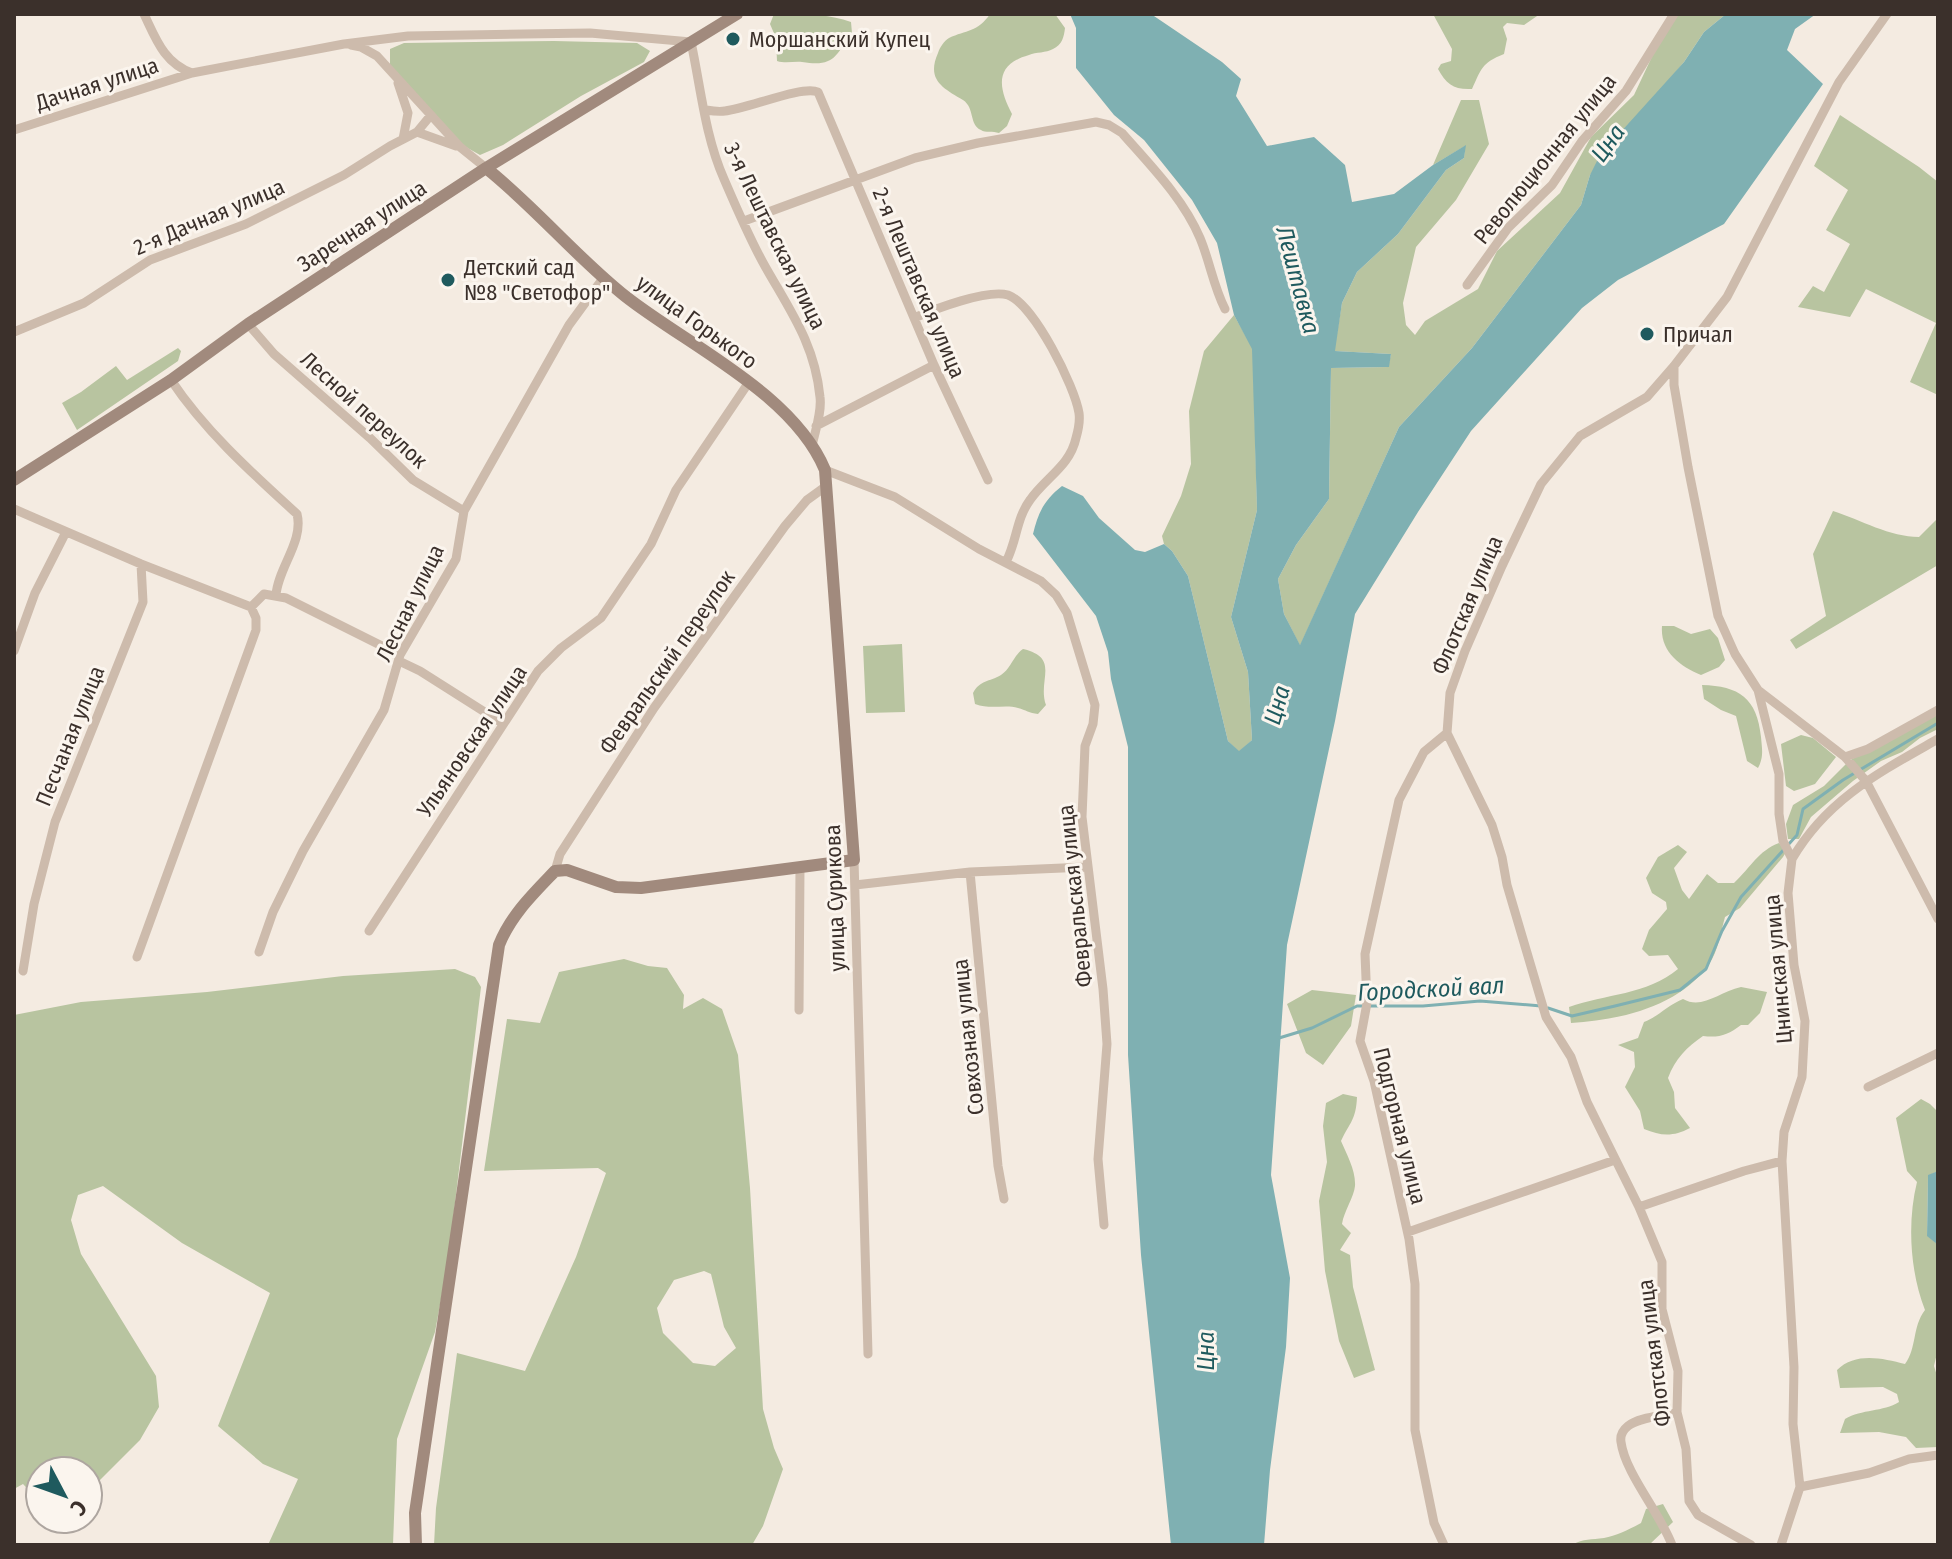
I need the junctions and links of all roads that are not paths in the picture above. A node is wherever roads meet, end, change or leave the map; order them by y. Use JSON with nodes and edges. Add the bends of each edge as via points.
{"nodes":[{"id":1,"x":144,"y":14,"type":"edge"},
{"id":2,"x":1674,"y":14,"type":"edge"},
{"id":3,"x":1887,"y":14,"type":"edge"},
{"id":4,"x":730,"y":16,"type":"edge"},
{"id":5,"x":396,"y":37,"type":"junction"},
{"id":6,"x":655,"y":38,"type":"junction"},
{"id":7,"x":691,"y":42,"type":"junction"},
{"id":8,"x":344,"y":44,"type":"junction"},
{"id":9,"x":667,"y":57,"type":"junction"},
{"id":10,"x":386,"y":65,"type":"junction"},
{"id":11,"x":192,"y":73,"type":"junction"},
{"id":12,"x":395,"y":76,"type":"junction"},
{"id":13,"x":706,"y":110,"type":"junction"},
{"id":14,"x":431,"y":115,"type":"junction"},
{"id":15,"x":14,"y":130,"type":"edge"},
{"id":16,"x":417,"y":132,"type":"junction"},
{"id":17,"x":403,"y":139,"type":"junction"},
{"id":18,"x":460,"y":147,"type":"junction"},
{"id":19,"x":486,"y":168,"type":"junction"},
{"id":20,"x":855,"y":180,"type":"junction"},
{"id":21,"x":744,"y":221,"type":"junction"},
{"id":22,"x":604,"y":277,"type":"junction"},
{"id":23,"x":1467,"y":285,"type":"dead end"},
{"id":24,"x":1225,"y":309,"type":"dead end"},
{"id":25,"x":914,"y":318,"type":"junction"},
{"id":26,"x":248,"y":324,"type":"junction"},
{"id":27,"x":14,"y":332,"type":"edge"},
{"id":28,"x":934,"y":365,"type":"junction"},
{"id":29,"x":1674,"y":366,"type":"junction"},
{"id":30,"x":171,"y":380,"type":"junction"},
{"id":31,"x":749,"y":382,"type":"junction"},
{"id":32,"x":816,"y":426,"type":"junction"},
{"id":33,"x":812,"y":446,"type":"junction"},
{"id":34,"x":825,"y":470,"type":"junction"},
{"id":35,"x":14,"y":480,"type":"edge"},
{"id":36,"x":988,"y":480,"type":"dead end"},
{"id":37,"x":825,"y":487,"type":"junction"},
{"id":38,"x":14,"y":509,"type":"edge"},
{"id":39,"x":464,"y":511,"type":"junction"},
{"id":40,"x":66,"y":532,"type":"junction"},
{"id":41,"x":1006,"y":562,"type":"junction"},
{"id":42,"x":141,"y":564,"type":"junction"},
{"id":43,"x":276,"y":595,"type":"junction"},
{"id":44,"x":251,"y":607,"type":"junction"},
{"id":45,"x":14,"y":651,"type":"edge"},
{"id":46,"x":400,"y":658,"type":"junction"},
{"id":47,"x":1758,"y":690,"type":"junction"},
{"id":48,"x":1938,"y":710,"type":"edge"},
{"id":49,"x":502,"y":723,"type":"junction"},
{"id":50,"x":1447,"y":733,"type":"junction"},
{"id":51,"x":1938,"y":739,"type":"edge"},
{"id":52,"x":1845,"y":757,"type":"junction"},
{"id":53,"x":1860,"y":774,"type":"junction"},
{"id":54,"x":1792,"y":859,"type":"junction"},
{"id":55,"x":854,"y":860,"type":"junction"},
{"id":56,"x":800,"y":867,"type":"junction"},
{"id":57,"x":1086,"y":867,"type":"junction"},
{"id":58,"x":555,"y":871,"type":"junction"},
{"id":59,"x":970,"y":872,"type":"junction"},
{"id":60,"x":855,"y":885,"type":"junction"},
{"id":61,"x":1938,"y":919,"type":"edge"},
{"id":62,"x":369,"y":931,"type":"dead end"},
{"id":63,"x":259,"y":952,"type":"dead end"},
{"id":64,"x":137,"y":957,"type":"dead end"},
{"id":65,"x":23,"y":971,"type":"dead end"},
{"id":66,"x":799,"y":1010,"type":"dead end"},
{"id":67,"x":1938,"y":1053,"type":"edge"},
{"id":68,"x":1868,"y":1087,"type":"dead end"},
{"id":69,"x":1615,"y":1160,"type":"junction"},
{"id":70,"x":1782,"y":1161,"type":"junction"},
{"id":71,"x":1004,"y":1199,"type":"dead end"},
{"id":72,"x":1639,"y":1207,"type":"junction"},
{"id":73,"x":1104,"y":1225,"type":"dead end"},
{"id":74,"x":1408,"y":1232,"type":"junction"},
{"id":75,"x":868,"y":1354,"type":"dead end"},
{"id":76,"x":1677,"y":1412,"type":"junction"},
{"id":77,"x":1938,"y":1455,"type":"edge"},
{"id":78,"x":1800,"y":1487,"type":"junction"},
{"id":79,"x":416,"y":1545,"type":"edge"},
{"id":80,"x":1444,"y":1545,"type":"edge"},
{"id":81,"x":1672,"y":1545,"type":"edge"},
{"id":82,"x":1751,"y":1545,"type":"edge"},
{"id":83,"x":1781,"y":1545,"type":"edge"}],
"edges":[{"from":1,"to":11,"type":"street","name":"Дачная улица","via":[[167,58]]},
{"from":2,"to":23,"type":"street","name":"Революционная улица","via":[[1626,91],[1552,185],[1508,228]]},
{"from":3,"to":29,"type":"street","name":"Флотская улица","via":[[1839,82],[1727,297]]},
{"from":4,"to":7,"type":"street"},
{"from":5,"to":6,"type":"street","name":"Дачная улица","via":[[590,33]]},
{"from":5,"to":8,"type":"street","name":"Дачная улица"},
{"from":5,"to":10,"type":"street","via":[[384,50]]},
{"from":6,"to":7,"type":"street","name":"Дачная улица"},
{"from":6,"to":9,"type":"street"},
{"from":7,"to":9,"type":"street"},
{"from":7,"to":13,"type":"street","name":"3-я Лештавская улица"},
{"from":8,"to":10,"type":"street","via":[[369,50]]},
{"from":8,"to":11,"type":"street","name":"Дачная улица"},
{"from":9,"to":19,"type":"street","name":"Заречная улица"},
{"from":10,"to":12,"type":"street"},
{"from":11,"to":15,"type":"street","name":"Дачная улица"},
{"from":12,"to":14,"type":"street"},
{"from":12,"to":17,"type":"street","via":[[408,113]]},
{"from":13,"to":20,"type":"street","name":"2-я Лештавская улица","via":[[725,111],[812,89],[822,98]]},
{"from":13,"to":21,"type":"street","name":"3-я Лештавская улица","via":[[707,135]]},
{"from":14,"to":16,"type":"street"},
{"from":14,"to":18,"type":"street"},
{"from":16,"to":17,"type":"street","name":"2-я Дачная улица"},
{"from":16,"to":18,"type":"street"},
{"from":17,"to":27,"type":"street","name":"2-я Дачная улица","via":[[246,224],[150,260],[84,303]]},
{"from":18,"to":19,"type":"street"},
{"from":19,"to":22,"type":"street","name":"улица Горького"},
{"from":19,"to":26,"type":"street","name":"Заречная улица"},
{"from":20,"to":21,"type":"street"},
{"from":20,"to":24,"type":"street","via":[[978,143],[1096,122],[1109,125],[1156,171],[1183,208]]},
{"from":20,"to":25,"type":"street","name":"2-я Лештавская улица"},
{"from":21,"to":32,"type":"street","name":"3-я Лештавская улица","via":[[812,355],[821,401]]},
{"from":22,"to":31,"type":"street","name":"улица Горького"},
{"from":22,"to":39,"type":"street","name":"Лесная улица","via":[[569,325]]},
{"from":25,"to":28,"type":"street","name":"2-я Лештавская улица"},
{"from":25,"to":41,"type":"street","via":[[1005,294],[1021,305],[1054,348],[1066,376],[1079,414],[1076,439],[1070,456],[1027,503]]},
{"from":26,"to":30,"type":"street","name":"Заречная улица"},
{"from":26,"to":39,"type":"street","name":"Лесной переулок","via":[[413,480]]},
{"from":28,"to":32,"type":"street"},
{"from":28,"to":36,"type":"street","name":"2-я Лештавская улица"},
{"from":29,"to":47,"type":"street","name":"Цнинская улица","via":[[1718,616]]},
{"from":29,"to":50,"type":"street","name":"Флотская улица","via":[[1647,397],[1580,436],[1541,484],[1465,651],[1450,693]]},
{"from":30,"to":35,"type":"street","name":"Заречная улица"},
{"from":30,"to":43,"type":"street","via":[[243,464],[297,514],[300,526]]},
{"from":31,"to":33,"type":"street","name":"улица Горького"},
{"from":31,"to":49,"type":"street","name":"Ульяновская улица","via":[[676,490],[651,544],[601,618],[538,671]]},
{"from":32,"to":33,"type":"street","name":"3-я Лештавская улица"},
{"from":33,"to":34,"type":"street","name":"улица Сурикова"},
{"from":34,"to":37,"type":"street","name":"улица Сурикова"},
{"from":34,"to":41,"type":"street","name":"Февральская улица","via":[[895,497]]},
{"from":37,"to":55,"type":"street","name":"улица Сурикова"},
{"from":37,"to":58,"type":"street","name":"Февральский переулок","via":[[785,526],[654,708],[560,854]]},
{"from":38,"to":40,"type":"street"},
{"from":39,"to":46,"type":"street","name":"Лесная улица","via":[[456,559]]},
{"from":40,"to":42,"type":"street"},
{"from":40,"to":45,"type":"street"},
{"from":41,"to":57,"type":"street","name":"Февральская улица","via":[[1056,595],[1067,613],[1095,705],[1082,777]]},
{"from":42,"to":44,"type":"street"},
{"from":42,"to":65,"type":"street","name":"Песчаная улица","via":[[143,602],[55,822]]},
{"from":43,"to":44,"type":"street","via":[[264,594]]},
{"from":43,"to":46,"type":"street"},
{"from":44,"to":64,"type":"street","via":[[256,630]]},
{"from":46,"to":49,"type":"street"},
{"from":46,"to":63,"type":"street","name":"Лесная улица","via":[[384,710],[303,851]]},
{"from":47,"to":52,"type":"street","name":"Цнинская улица"},
{"from":47,"to":54,"type":"street","name":"Цнинская улица","via":[[1779,774],[1783,841]]},
{"from":48,"to":52,"type":"street"},
{"from":49,"to":62,"type":"street","name":"Ульяновская улица"},
{"from":50,"to":69,"type":"street","name":"Флотская улица","via":[[1492,825],[1545,1014],[1571,1057]]},
{"from":50,"to":74,"type":"street","name":"Подгорная улица","via":[[1424,752],[1399,800],[1365,954],[1367,1003],[1360,1041]]},
{"from":51,"to":53,"type":"street"},
{"from":52,"to":53,"type":"street","name":"Цнинская улица"},
{"from":53,"to":54,"type":"street","via":[[1807,833]]},
{"from":53,"to":61,"type":"street","name":"Цнинская улица"},
{"from":54,"to":70,"type":"street","name":"Цнинская улица","via":[[1788,893],[1805,1021],[1802,1077],[1784,1132]]},
{"from":55,"to":56,"type":"street"},
{"from":55,"to":60,"type":"street","name":"улица Сурикова"},
{"from":56,"to":58,"type":"street","via":[[641,888]]},
{"from":56,"to":66,"type":"street"},
{"from":57,"to":59,"type":"street"},
{"from":57,"to":73,"type":"street","name":"Февральская улица","via":[[1107,1044],[1098,1159]]},
{"from":58,"to":79,"type":"street","via":[[526,901],[499,945],[415,1513]]},
{"from":59,"to":60,"type":"street"},
{"from":59,"to":71,"type":"street","name":"Совхозная улица"},
{"from":60,"to":75,"type":"street","name":"улица Сурикова"},
{"from":67,"to":68,"type":"street"},
{"from":69,"to":72,"type":"street","name":"Флотская улица"},
{"from":69,"to":74,"type":"street"},
{"from":70,"to":72,"type":"street"},
{"from":70,"to":78,"type":"street","name":"Цнинская улица"},
{"from":72,"to":76,"type":"street","name":"Флотская улица","via":[[1662,1262],[1662,1309],[1678,1371]]},
{"from":74,"to":80,"type":"street","name":"Подгорная улица","via":[[1415,1284],[1415,1430],[1434,1523]]},
{"from":76,"to":81,"type":"street","via":[[1631,1423],[1620,1440]]},
{"from":76,"to":82,"type":"street","name":"Флотская улица","via":[[1689,1501],[1698,1515]]},
{"from":77,"to":78,"type":"street"},
{"from":78,"to":83,"type":"street"}]}
